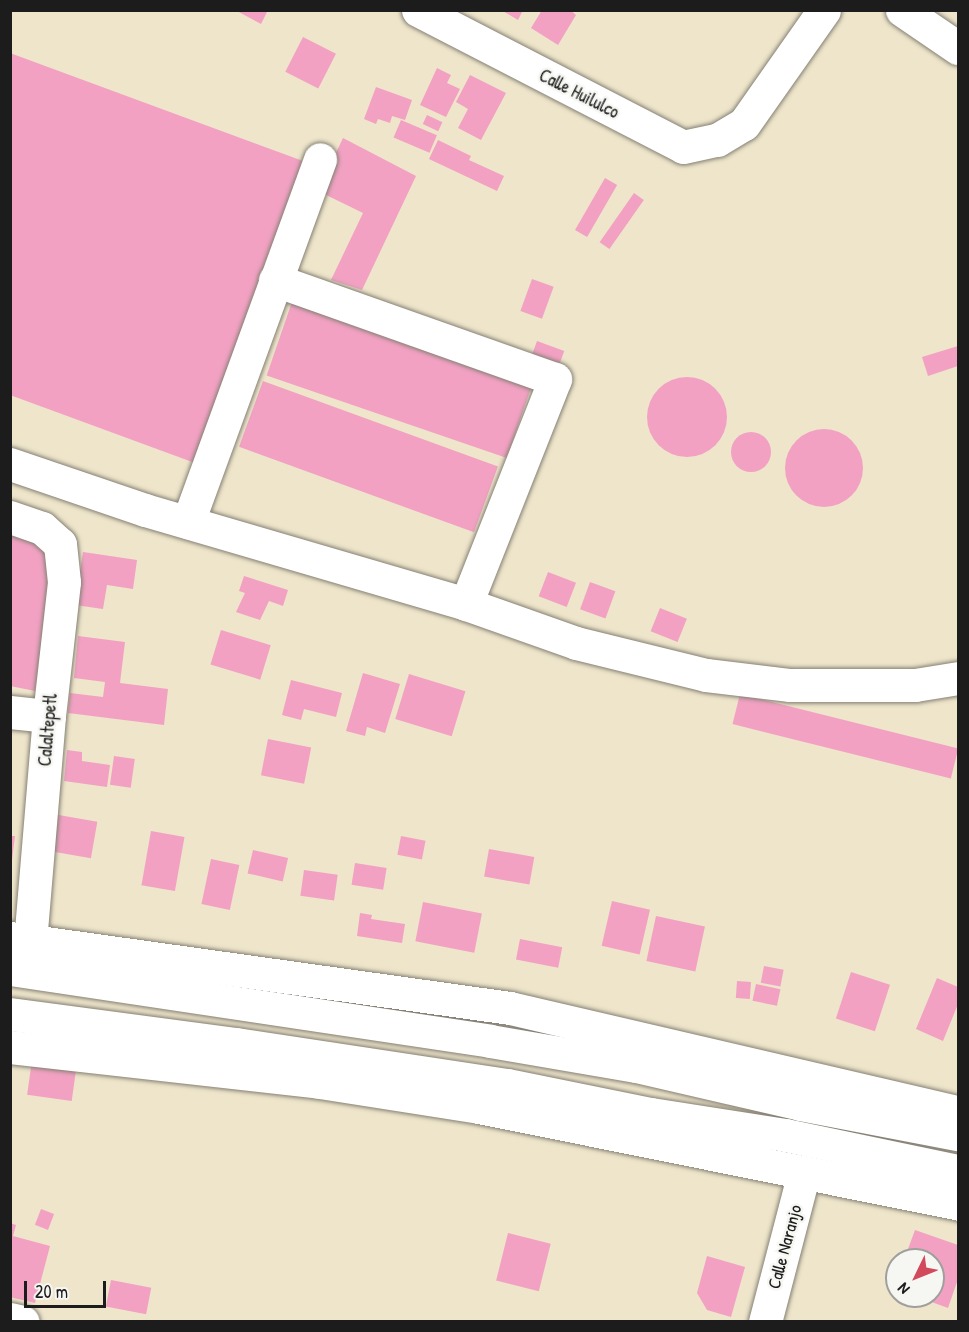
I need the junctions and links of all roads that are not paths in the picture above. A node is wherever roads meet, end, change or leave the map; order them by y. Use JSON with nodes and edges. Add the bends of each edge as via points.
{"nodes":[{"id":1,"x":418,"y":10,"type":"edge"},
{"id":2,"x":824,"y":10,"type":"edge"},
{"id":3,"x":902,"y":10,"type":"edge"},
{"id":4,"x":958,"y":48,"type":"edge"},
{"id":5,"x":320,"y":159,"type":"dead end"},
{"id":6,"x":275,"y":280,"type":"junction"},
{"id":7,"x":10,"y":464,"type":"edge"},
{"id":8,"x":10,"y":517,"type":"edge"},
{"id":9,"x":188,"y":522,"type":"junction"},
{"id":10,"x":466,"y":604,"type":"junction"},
{"id":11,"x":958,"y":678,"type":"edge"},
{"id":12,"x":10,"y":712,"type":"edge"},
{"id":13,"x":49,"y":716,"type":"junction"},
{"id":14,"x":20,"y":939,"type":"edge"},
{"id":15,"x":10,"y":969,"type":"edge"},
{"id":16,"x":10,"y":1014,"type":"edge"},
{"id":17,"x":10,"y":1047,"type":"edge"},
{"id":18,"x":958,"y":1112,"type":"edge"},
{"id":19,"x":958,"y":1134,"type":"edge"},
{"id":20,"x":958,"y":1171,"type":"edge"},
{"id":21,"x":804,"y":1172,"type":"junction"},
{"id":22,"x":958,"y":1204,"type":"edge"},
{"id":23,"x":10,"y":1319,"type":"edge"},
{"id":24,"x":23,"y":1322,"type":"edge"},
{"id":25,"x":765,"y":1322,"type":"edge"}],
"edges":[{"from":1,"to":2,"type":"street","name":"Calle Huilulco","via":[[682,147],[717,140],[744,124]]},
{"from":3,"to":4,"type":"street"},
{"from":5,"to":6,"type":"street"},
{"from":6,"to":9,"type":"street"},
{"from":6,"to":10,"type":"street","via":[[555,379]]},
{"from":7,"to":9,"type":"street"},
{"from":8,"to":13,"type":"street","name":"Calaltepetl","via":[[42,528],[60,544],[64,582]]},
{"from":9,"to":10,"type":"street"},
{"from":10,"to":11,"type":"street","via":[[576,643],[706,675],[790,685],[915,685]]},
{"from":12,"to":13,"type":"street"},
{"from":13,"to":14,"type":"street","name":"Calaltepetl"},
{"from":14,"to":18,"type":"street","via":[[510,1008]]},
{"from":15,"to":19,"type":"street","via":[[512,1044]]},
{"from":16,"to":20,"type":"street","via":[[460,1077],[785,1135]]},
{"from":17,"to":21,"type":"street","via":[[320,1082],[445,1102]]},
{"from":21,"to":22,"type":"street"},
{"from":21,"to":25,"type":"street","name":"Calle Naranjo"},
{"from":23,"to":24,"type":"street"}]}
